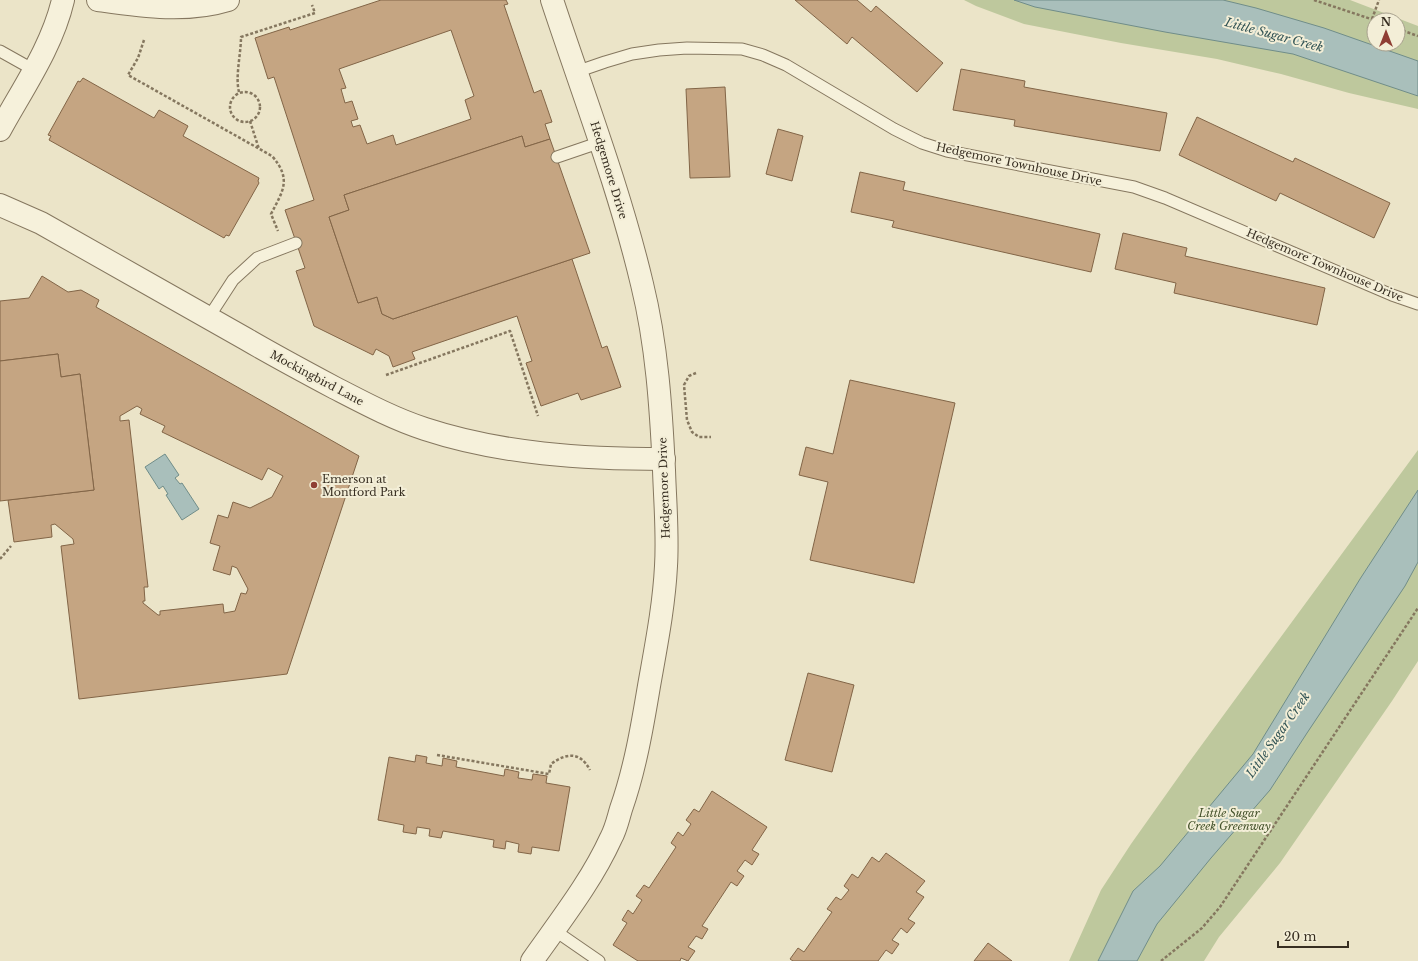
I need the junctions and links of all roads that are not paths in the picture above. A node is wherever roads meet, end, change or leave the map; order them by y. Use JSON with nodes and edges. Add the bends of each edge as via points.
{"nodes":[{"id":1,"x":63,"y":0,"type":"edge"},
{"id":2,"x":98,"y":0,"type":"edge"},
{"id":3,"x":228,"y":0,"type":"edge"},
{"id":4,"x":552,"y":0,"type":"edge"},
{"id":5,"x":0,"y":51,"type":"edge"},
{"id":6,"x":34,"y":70,"type":"junction"},
{"id":7,"x":576,"y":72,"type":"junction"},
{"id":8,"x":0,"y":130,"type":"edge"},
{"id":9,"x":601,"y":142,"type":"junction"},
{"id":10,"x":557,"y":157,"type":"dead end"},
{"id":11,"x":0,"y":205,"type":"edge"},
{"id":12,"x":296,"y":243,"type":"dead end"},
{"id":13,"x":1418,"y":304,"type":"edge"},
{"id":14,"x":208,"y":318,"type":"junction"},
{"id":15,"x":664,"y":459,"type":"junction"},
{"id":16,"x":554,"y":930,"type":"junction"},
{"id":17,"x":532,"y":961,"type":"edge"},
{"id":18,"x":599,"y":961,"type":"edge"}],
"edges":[{"from":1,"to":6,"type":"street","via":[[52,38]]},
{"from":2,"to":3,"type":"street","via":[[169,8]]},
{"from":4,"to":7,"type":"street","name":"Hedgemore Drive"},
{"from":5,"to":6,"type":"lane"},
{"from":6,"to":8,"type":"street"},
{"from":7,"to":9,"type":"street","name":"Hedgemore Drive"},
{"from":7,"to":13,"type":"lane","name":"Hedgemore Townhouse Drive","via":[[632,54],[659,50],[717,48],[742,49],[763,54],[922,143],[947,151],[1134,187]]},
{"from":9,"to":10,"type":"lane"},
{"from":9,"to":15,"type":"street","name":"Hedgemore Drive","via":[[643,286],[657,363]]},
{"from":11,"to":14,"type":"street","name":"Mockingbird Lane","via":[[41,223]]},
{"from":12,"to":14,"type":"lane","via":[[257,258],[233,280]]},
{"from":14,"to":15,"type":"street","name":"Mockingbird Lane","via":[[354,398],[423,428],[461,439],[534,451],[595,458]]},
{"from":15,"to":16,"type":"street","name":"Hedgemore Drive","via":[[666,566],[661,619],[636,760],[612,837],[588,882]]},
{"from":16,"to":17,"type":"street","name":"Hedgemore Drive"},
{"from":16,"to":18,"type":"lane"}]}
